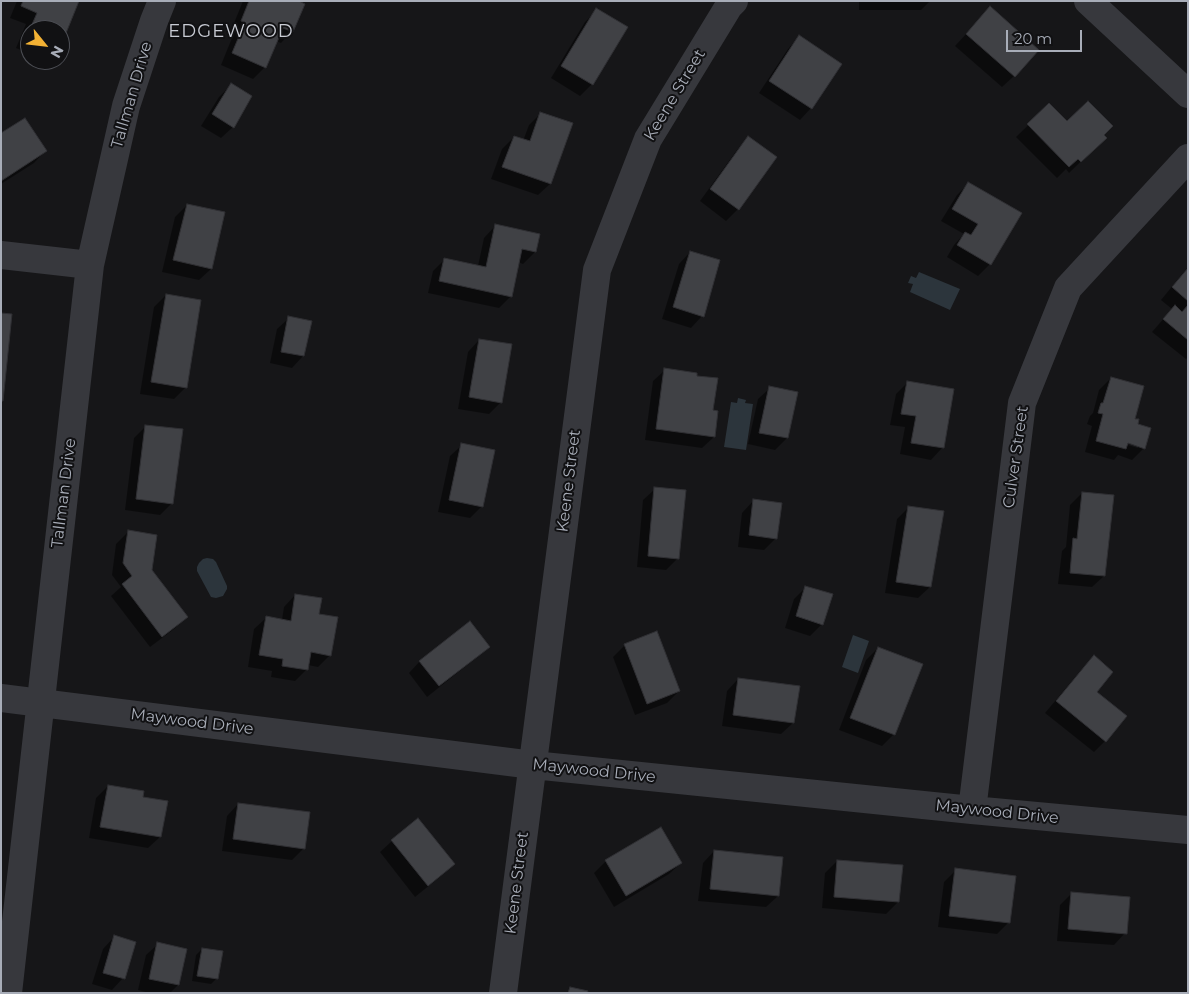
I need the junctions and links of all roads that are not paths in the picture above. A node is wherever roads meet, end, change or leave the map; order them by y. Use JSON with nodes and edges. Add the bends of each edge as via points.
{"nodes":[{"id":1,"x":162,"y":1,"type":"edge"},
{"id":2,"x":734,"y":1,"type":"edge"},
{"id":3,"x":1088,"y":1,"type":"edge"},
{"id":4,"x":1188,"y":94,"type":"edge"},
{"id":5,"x":1188,"y":158,"type":"edge"},
{"id":6,"x":1,"y":255,"type":"edge"},
{"id":7,"x":90,"y":265,"type":"junction"},
{"id":8,"x":1,"y":698,"type":"edge"},
{"id":9,"x":40,"y":702,"type":"junction"},
{"id":10,"x":533,"y":765,"type":"junction"},
{"id":11,"x":972,"y":810,"type":"junction"},
{"id":12,"x":1188,"y":830,"type":"edge"},
{"id":13,"x":8,"y":993,"type":"edge"},
{"id":14,"x":503,"y":993,"type":"edge"}],
"edges":[{"from":1,"to":7,"type":"street","name":"Tallman Drive","via":[[126,106]]},
{"from":2,"to":10,"type":"street","name":"Keene Street","via":[[648,139],[597,270]]},
{"from":3,"to":4,"type":"street"},
{"from":5,"to":11,"type":"street","name":"Culver Street","via":[[1068,288],[1022,403]]},
{"from":6,"to":7,"type":"street"},
{"from":7,"to":9,"type":"street","name":"Tallman Drive"},
{"from":8,"to":9,"type":"street","name":"Maywood Drive"},
{"from":9,"to":10,"type":"street","name":"Maywood Drive"},
{"from":9,"to":13,"type":"street","name":"Tallman Drive"},
{"from":10,"to":11,"type":"street","name":"Maywood Drive"},
{"from":10,"to":14,"type":"street","name":"Keene Street"},
{"from":11,"to":12,"type":"street","name":"Maywood Drive"}]}
